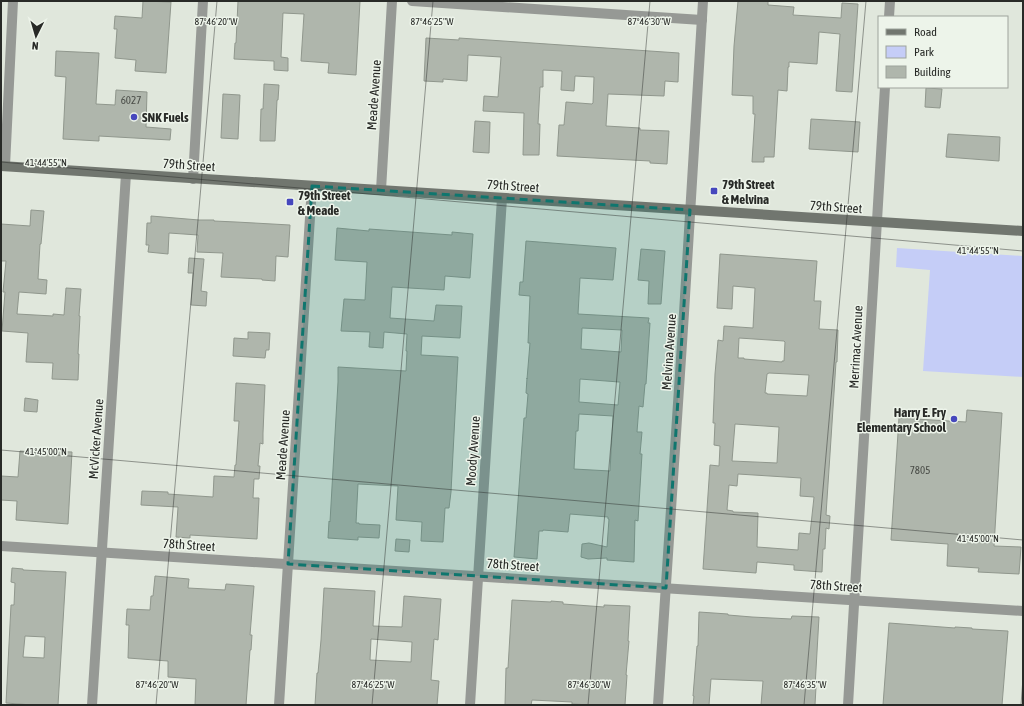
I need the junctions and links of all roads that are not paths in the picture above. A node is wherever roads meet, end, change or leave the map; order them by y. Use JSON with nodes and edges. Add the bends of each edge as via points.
{"nodes":[{"id":1,"x":13,"y":1,"type":"edge"},
{"id":2,"x":203,"y":1,"type":"edge"},
{"id":3,"x":392,"y":1,"type":"edge"},
{"id":4,"x":412,"y":1,"type":"edge"},
{"id":5,"x":703,"y":1,"type":"edge"},
{"id":6,"x":890,"y":1,"type":"edge"},
{"id":7,"x":889,"y":16,"type":"edge"},
{"id":8,"x":702,"y":20,"type":"junction"},
{"id":9,"x":885,"y":88,"type":"edge"},
{"id":10,"x":3,"y":166,"type":"edge"},
{"id":11,"x":126,"y":174,"type":"junction"},
{"id":12,"x":193,"y":179,"type":"junction"},
{"id":13,"x":312,"y":186,"type":"junction"},
{"id":14,"x":381,"y":190,"type":"junction"},
{"id":15,"x":502,"y":198,"type":"junction"},
{"id":16,"x":690,"y":210,"type":"junction"},
{"id":17,"x":877,"y":222,"type":"junction"},
{"id":18,"x":1023,"y":232,"type":"edge"},
{"id":19,"x":1,"y":546,"type":"edge"},
{"id":20,"x":101,"y":553,"type":"junction"},
{"id":21,"x":288,"y":564,"type":"junction"},
{"id":22,"x":478,"y":576,"type":"junction"},
{"id":23,"x":666,"y":588,"type":"junction"},
{"id":24,"x":854,"y":600,"type":"junction"},
{"id":25,"x":1023,"y":610,"type":"edge"},
{"id":26,"x":92,"y":705,"type":"edge"},
{"id":27,"x":280,"y":705,"type":"edge"},
{"id":28,"x":470,"y":705,"type":"edge"},
{"id":29,"x":658,"y":705,"type":"edge"},
{"id":30,"x":848,"y":705,"type":"edge"}],
"edges":[{"from":1,"to":10,"type":"street"},
{"from":2,"to":12,"type":"street"},
{"from":3,"to":14,"type":"street","name":"Meade Avenue"},
{"from":4,"to":8,"type":"street"},
{"from":5,"to":8,"type":"street","name":"Melvina Avenue"},
{"from":6,"to":7,"type":"street"},
{"from":8,"to":16,"type":"street","name":"Melvina Avenue"},
{"from":9,"to":17,"type":"street","name":"Merrimac Avenue"},
{"from":10,"to":11,"type":"main road","name":"79th Street"},
{"from":11,"to":12,"type":"main road","name":"79th Street"},
{"from":11,"to":20,"type":"street","name":"McVicker Avenue"},
{"from":12,"to":13,"type":"main road","name":"79th Street"},
{"from":13,"to":14,"type":"main road","name":"79th Street"},
{"from":13,"to":21,"type":"street","name":"Meade Avenue"},
{"from":14,"to":15,"type":"main road","name":"79th Street"},
{"from":15,"to":16,"type":"main road","name":"79th Street"},
{"from":15,"to":22,"type":"street","name":"Moody Avenue"},
{"from":16,"to":17,"type":"main road","name":"79th Street"},
{"from":16,"to":23,"type":"street","name":"Melvina Avenue"},
{"from":17,"to":18,"type":"main road","name":"79th Street"},
{"from":17,"to":24,"type":"street","name":"Merrimac Avenue"},
{"from":19,"to":20,"type":"street","name":"78th Street"},
{"from":20,"to":21,"type":"street","name":"78th Street"},
{"from":20,"to":26,"type":"street","name":"McVicker Avenue"},
{"from":21,"to":22,"type":"street","name":"78th Street"},
{"from":21,"to":27,"type":"street","name":"Meade Avenue"},
{"from":22,"to":23,"type":"street","name":"78th Street"},
{"from":22,"to":28,"type":"street","name":"Moody Avenue"},
{"from":23,"to":24,"type":"street","name":"78th Street"},
{"from":23,"to":29,"type":"street","name":"Melvina Avenue"},
{"from":24,"to":25,"type":"street","name":"78th Street"},
{"from":24,"to":30,"type":"street","name":"Merrimac Avenue"}]}
